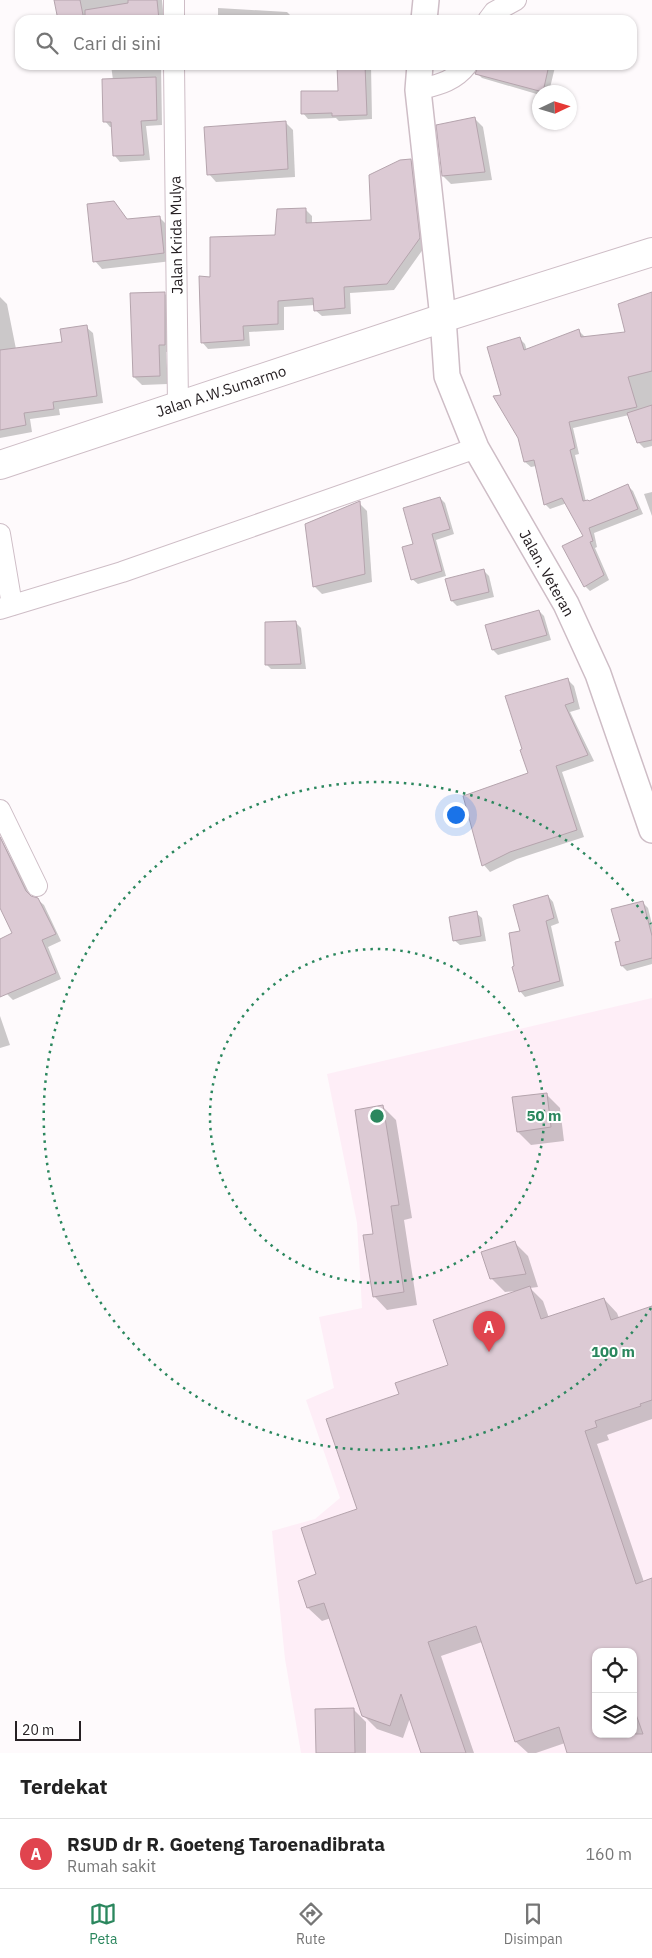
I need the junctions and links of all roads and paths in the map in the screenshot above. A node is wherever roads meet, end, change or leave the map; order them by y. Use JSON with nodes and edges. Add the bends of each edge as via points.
{"nodes":[{"id":1,"x":174,"y":0,"type":"edge"},
{"id":2,"x":426,"y":0,"type":"edge"},
{"id":3,"x":516,"y":0,"type":"edge"},
{"id":4,"x":174,"y":15,"type":"edge"},
{"id":5,"x":424,"y":15,"type":"edge"},
{"id":6,"x":492,"y":15,"type":"edge"},
{"id":7,"x":174,"y":70,"type":"edge"},
{"id":8,"x":420,"y":70,"type":"edge"},
{"id":9,"x":463,"y":70,"type":"edge"},
{"id":10,"x":418,"y":90,"type":"junction"},
{"id":11,"x":652,"y":252,"type":"edge"},
{"id":12,"x":443,"y":318,"type":"junction"},
{"id":13,"x":178,"y":406,"type":"junction"},
{"id":14,"x":476,"y":448,"type":"junction"},
{"id":15,"x":0,"y":466,"type":"edge"},
{"id":16,"x":0,"y":534,"type":"edge"},
{"id":17,"x":6,"y":608,"type":"edge"},
{"id":18,"x":0,"y":810,"type":"edge"},
{"id":19,"x":652,"y":830,"type":"edge"},
{"id":20,"x":37,"y":886,"type":"dead end"}],
"edges":[{"from":1,"to":4,"type":"street"},
{"from":2,"to":5,"type":"street"},
{"from":3,"to":6,"type":"street"},
{"from":7,"to":13,"type":"street","name":"Jalan Krida Mulya"},
{"from":8,"to":10,"type":"street","name":"Jalan. Veteran"},
{"from":9,"to":10,"type":"street","via":[[448,82]]},
{"from":10,"to":12,"type":"street","name":"Jalan. Veteran"},
{"from":11,"to":12,"type":"main road","name":"Jalan A.W.Sumarmo"},
{"from":12,"to":13,"type":"main road","name":"Jalan A.W.Sumarmo"},
{"from":12,"to":14,"type":"street","name":"Jalan. Veteran","via":[[447,376]]},
{"from":13,"to":15,"type":"main road","name":"Jalan A.W.Sumarmo"},
{"from":14,"to":17,"type":"street","via":[[122,572]]},
{"from":14,"to":19,"type":"street","name":"Jalan. Veteran","via":[[566,604],[590,656]]},
{"from":16,"to":17,"type":"street"},
{"from":18,"to":20,"type":"street"}]}
